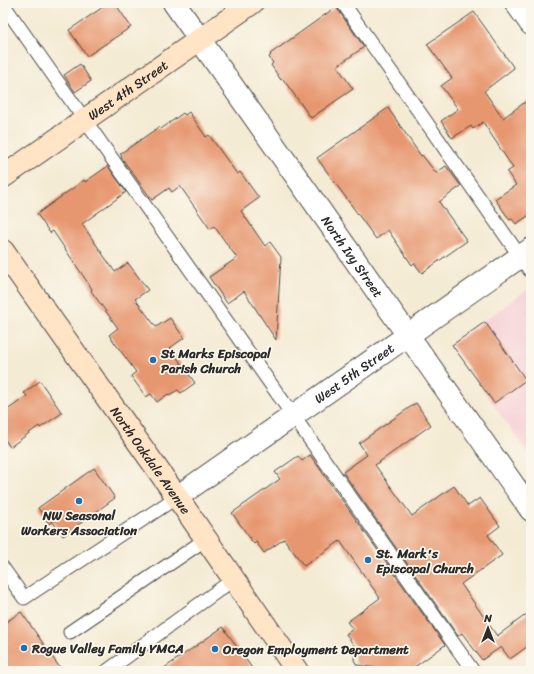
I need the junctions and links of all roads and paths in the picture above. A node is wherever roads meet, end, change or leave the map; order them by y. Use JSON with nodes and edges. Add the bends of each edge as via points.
{"nodes":[{"id":1,"x":174,"y":3,"type":"edge"},
{"id":2,"x":252,"y":3,"type":"edge"},
{"id":3,"x":343,"y":3,"type":"edge"},
{"id":4,"x":516,"y":3,"type":"edge"},
{"id":5,"x":3,"y":4,"type":"edge"},
{"id":6,"x":531,"y":24,"type":"edge"},
{"id":7,"x":200,"y":40,"type":"junction"},
{"id":8,"x":85,"y":120,"type":"junction"},
{"id":9,"x":3,"y":178,"type":"edge"},
{"id":10,"x":527,"y":259,"type":"edge"},
{"id":11,"x":6,"y":260,"type":"edge"},
{"id":12,"x":408,"y":336,"type":"junction"},
{"id":13,"x":293,"y":416,"type":"junction"},
{"id":14,"x":177,"y":497,"type":"junction"},
{"id":15,"x":531,"y":510,"type":"edge"},
{"id":16,"x":206,"y":539,"type":"junction"},
{"id":17,"x":5,"y":574,"type":"edge"},
{"id":18,"x":234,"y":579,"type":"junction"},
{"id":19,"x":70,"y":632,"type":"dead end"},
{"id":20,"x":107,"y":671,"type":"edge"},
{"id":21,"x":297,"y":671,"type":"edge"},
{"id":22,"x":473,"y":671,"type":"edge"}],
"edges":[{"from":1,"to":7,"type":"street","name":"North Ivy Street"},
{"from":2,"to":7,"type":"street","name":"West 4th Street"},
{"from":3,"to":10,"type":"lane"},
{"from":4,"to":6,"type":"street"},
{"from":5,"to":8,"type":"lane"},
{"from":7,"to":8,"type":"street","name":"West 4th Street"},
{"from":7,"to":12,"type":"street","name":"North Ivy Street"},
{"from":8,"to":9,"type":"street","name":"West 4th Street"},
{"from":8,"to":13,"type":"lane"},
{"from":10,"to":12,"type":"street","name":"West 5th Street"},
{"from":11,"to":14,"type":"street","name":"North Oakdale Avenue"},
{"from":12,"to":13,"type":"street","name":"West 5th Street"},
{"from":12,"to":15,"type":"street","name":"North Ivy Street"},
{"from":13,"to":14,"type":"street","name":"West 5th Street"},
{"from":13,"to":22,"type":"lane"},
{"from":14,"to":16,"type":"street","name":"North Oakdale Avenue"},
{"from":14,"to":17,"type":"lane","via":[[24,598]]},
{"from":16,"to":18,"type":"street","name":"North Oakdale Avenue"},
{"from":16,"to":19,"type":"lane"},
{"from":18,"to":20,"type":"lane"},
{"from":18,"to":21,"type":"street","name":"North Oakdale Avenue"}]}
